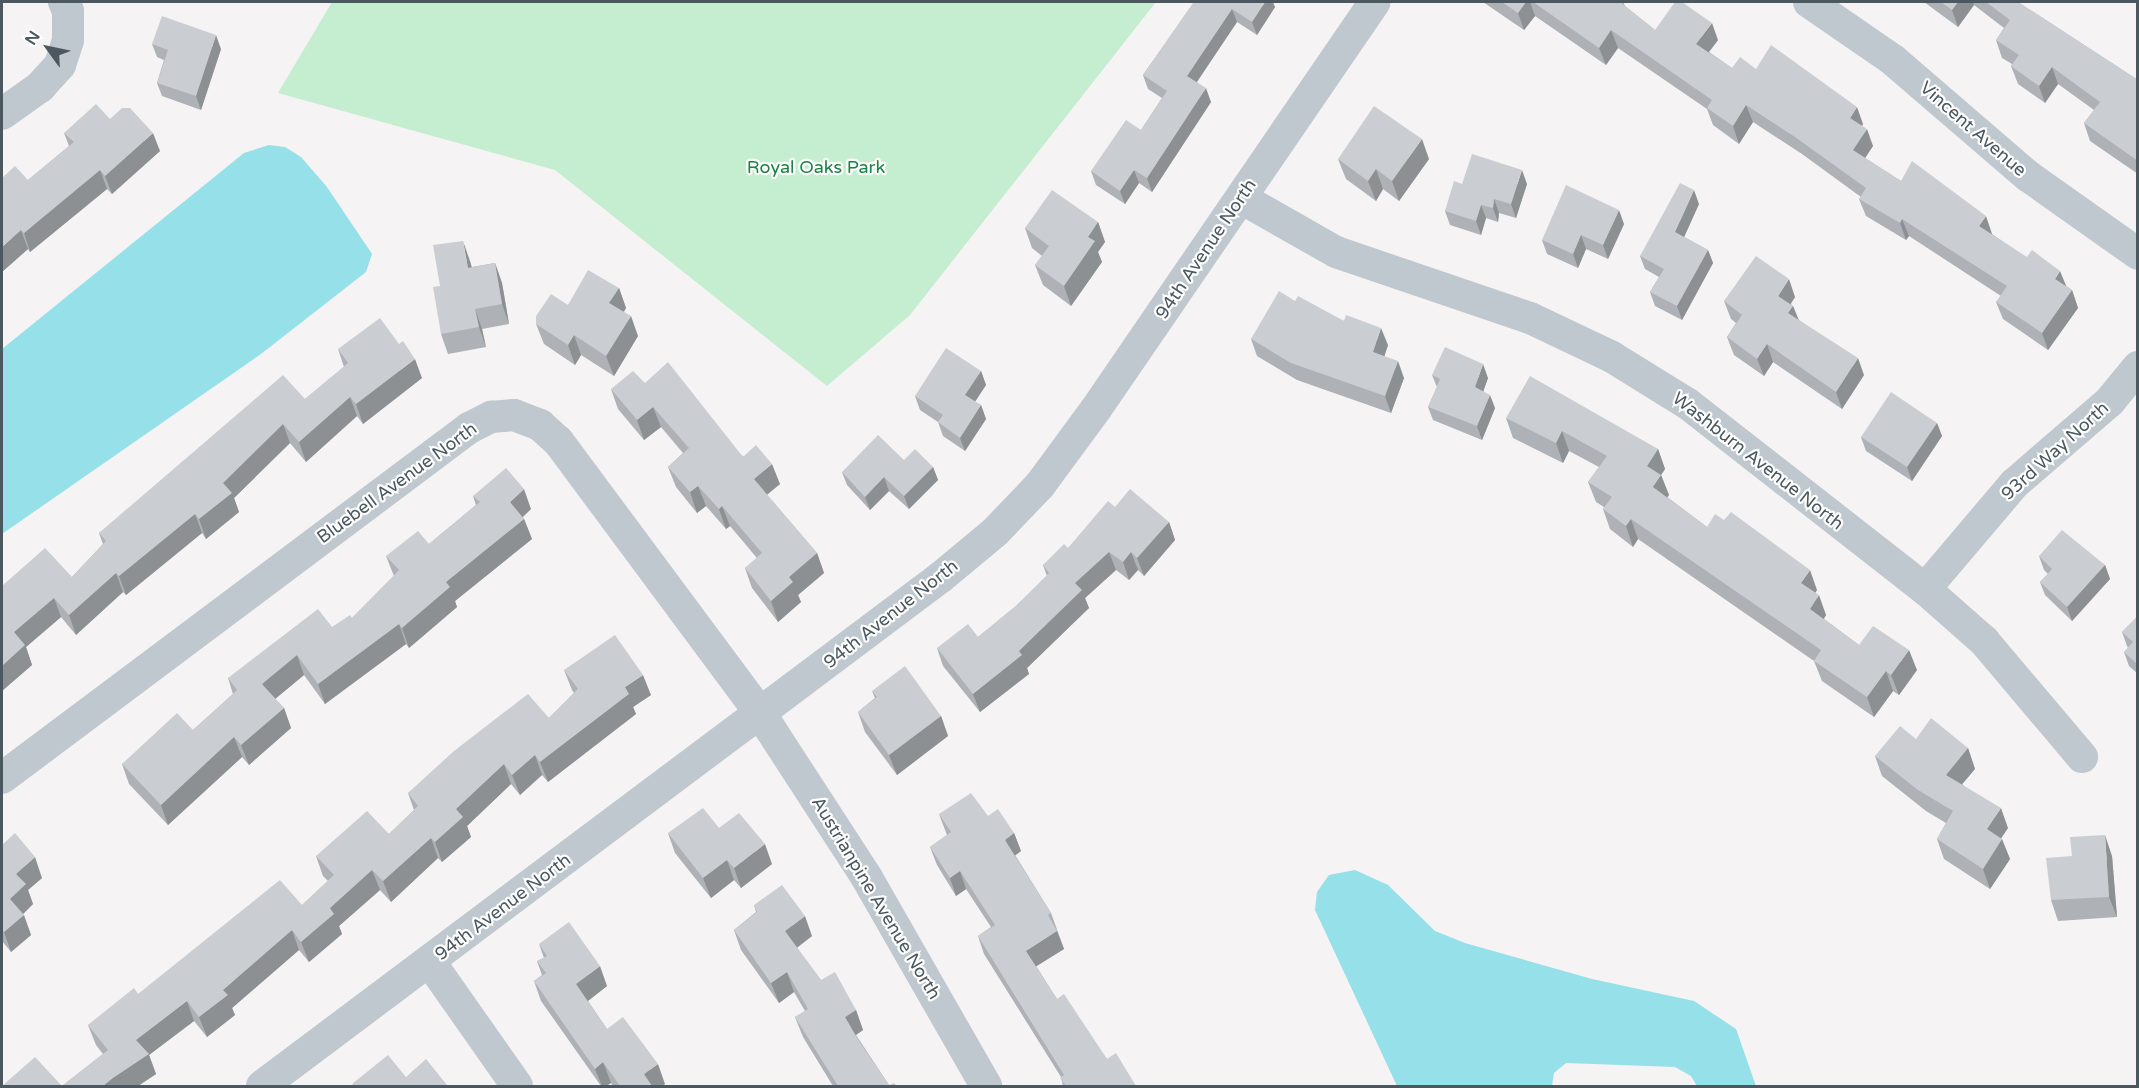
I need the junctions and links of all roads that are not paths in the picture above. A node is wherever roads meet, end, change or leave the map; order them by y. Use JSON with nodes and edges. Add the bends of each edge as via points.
{"nodes":[{"id":1,"x":64,"y":2,"type":"edge"},
{"id":2,"x":1375,"y":2,"type":"edge"},
{"id":3,"x":1809,"y":2,"type":"edge"},
{"id":4,"x":2,"y":114,"type":"edge"},
{"id":5,"x":1241,"y":198,"type":"junction"},
{"id":6,"x":2138,"y":254,"type":"edge"},
{"id":7,"x":2138,"y":367,"type":"edge"},
{"id":8,"x":1925,"y":589,"type":"junction"},
{"id":9,"x":760,"y":714,"type":"junction"},
{"id":10,"x":2082,"y":757,"type":"dead end"},
{"id":11,"x":2,"y":778,"type":"edge"},
{"id":12,"x":429,"y":962,"type":"junction"},
{"id":13,"x":262,"y":1086,"type":"edge"},
{"id":14,"x":517,"y":1086,"type":"edge"},
{"id":15,"x":986,"y":1086,"type":"edge"}],
"edges":[{"from":1,"to":4,"type":"street","via":[[68,11],[68,40],[60,65],[40,87]]},
{"from":2,"to":5,"type":"street","name":"94th Avenue North"},
{"from":3,"to":6,"type":"street","name":"Vincent Avenue","via":[[1893,60],[2028,176]]},
{"from":5,"to":8,"type":"street","name":"Washburn Avenue North","via":[[1336,252],[1530,318],[1612,357],[1688,404]]},
{"from":5,"to":9,"type":"street","name":"94th Avenue North","via":[[1040,486],[941,577]]},
{"from":7,"to":8,"type":"street","name":"93rd Way North","via":[[2110,401],[2014,484]]},
{"from":8,"to":10,"type":"street","name":"Washburn Avenue North","via":[[1984,641]]},
{"from":9,"to":11,"type":"street","name":"Bluebell Avenue North","via":[[558,441],[540,425],[514,415],[491,417],[469,428]]},
{"from":9,"to":12,"type":"street","name":"94th Avenue North"},
{"from":9,"to":15,"type":"street","name":"Austrianpine Avenue North","via":[[867,878]]},
{"from":12,"to":13,"type":"street","name":"94th Avenue North"},
{"from":12,"to":14,"type":"street"}]}
